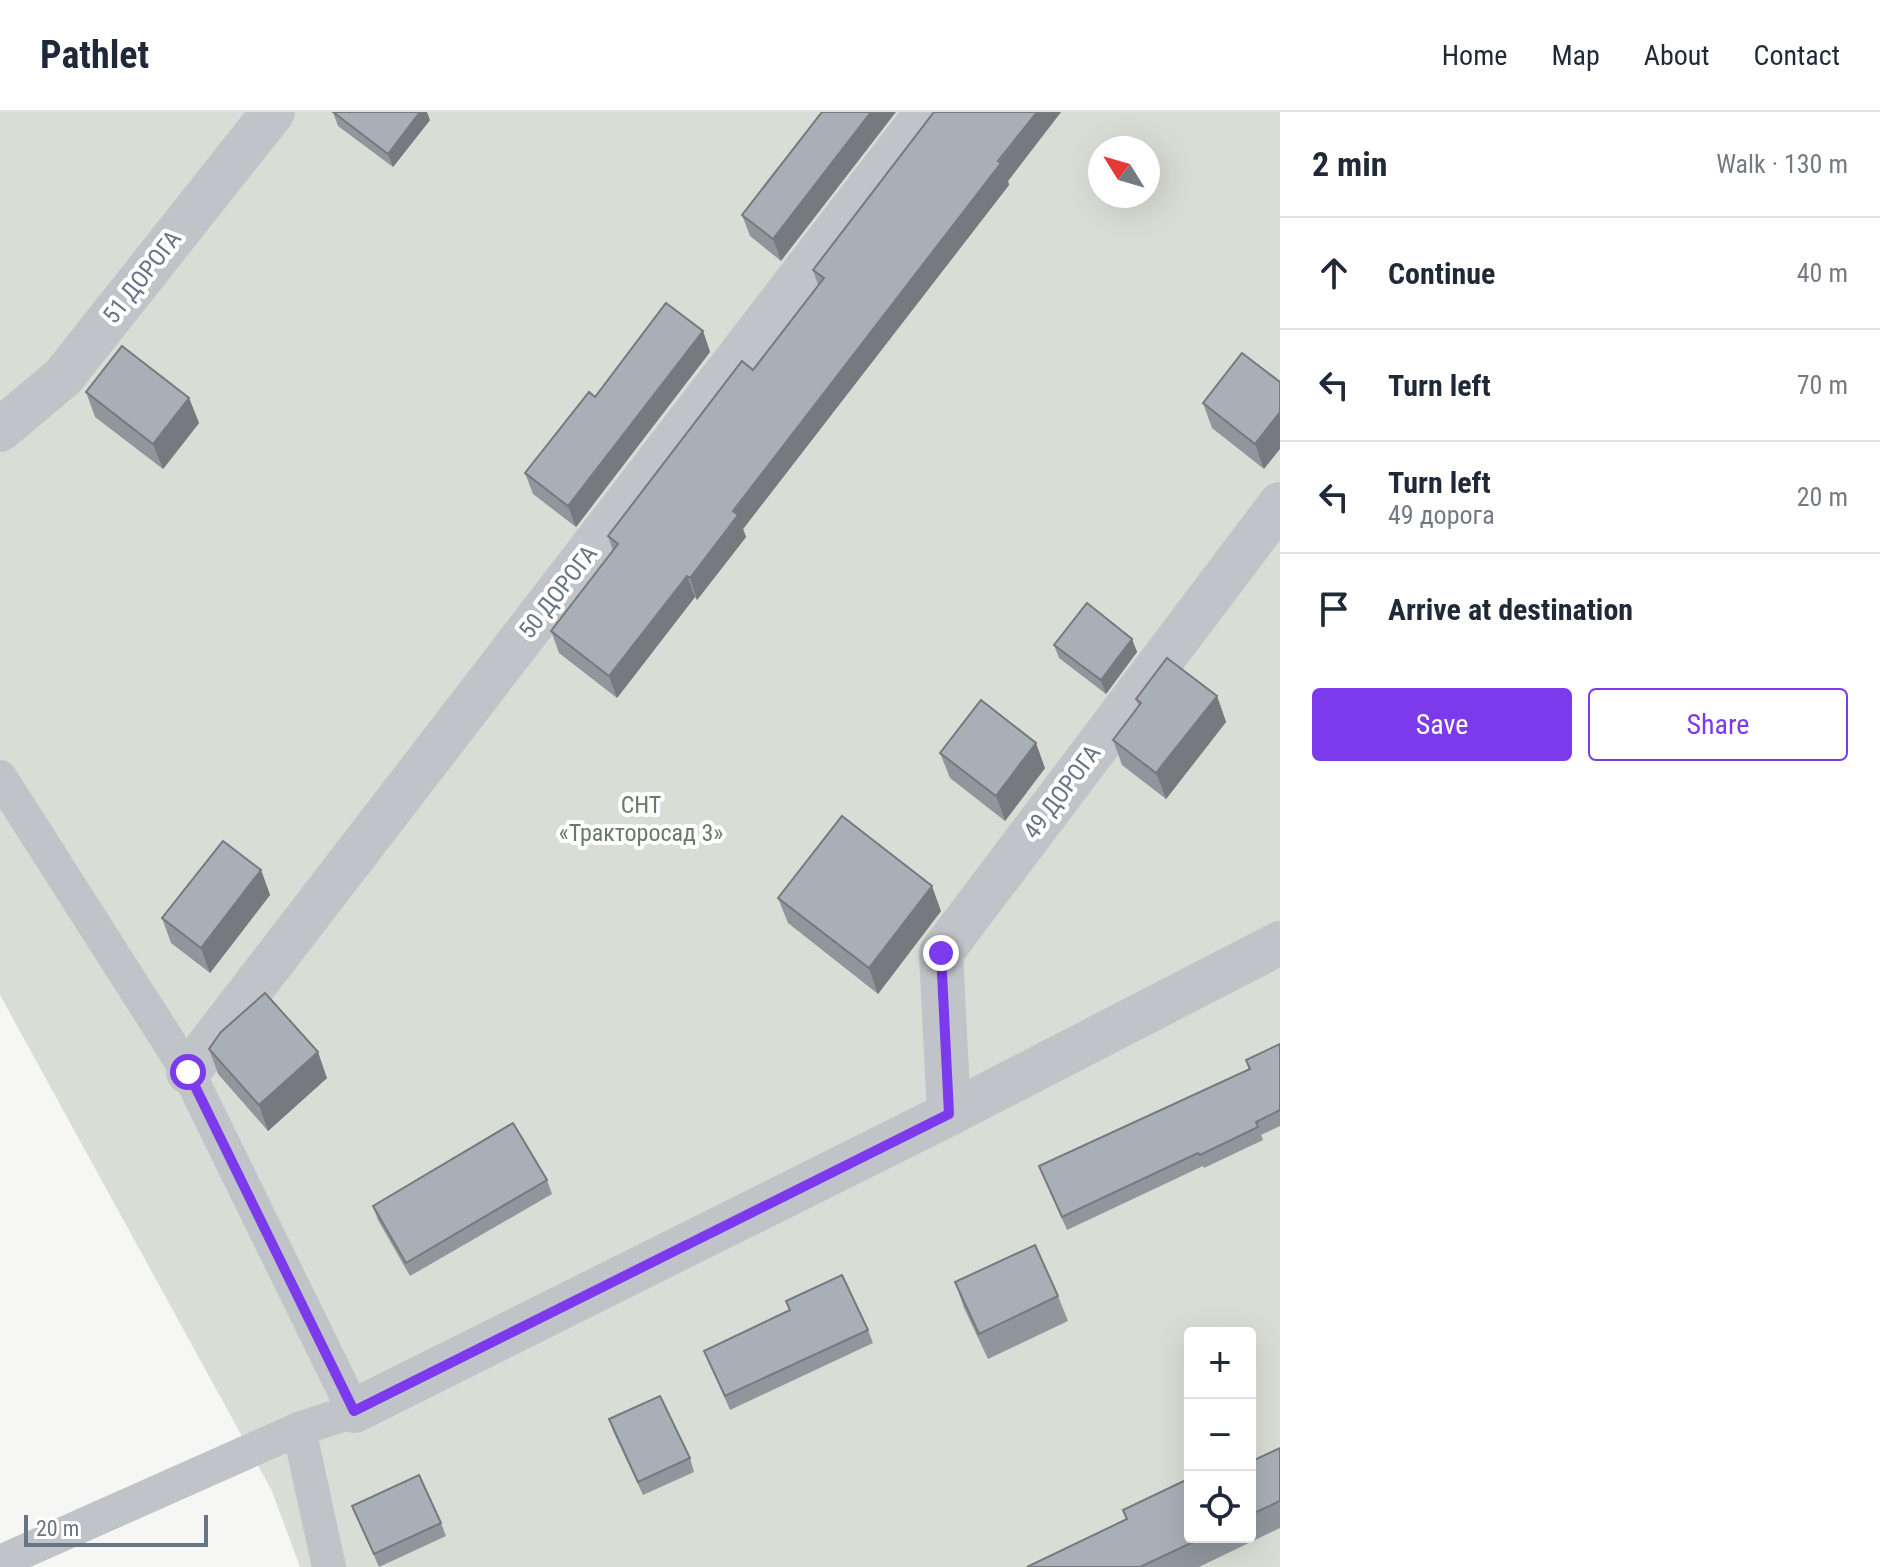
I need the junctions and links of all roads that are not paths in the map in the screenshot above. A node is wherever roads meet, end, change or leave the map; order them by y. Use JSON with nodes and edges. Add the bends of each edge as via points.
{"nodes":[{"id":1,"x":273,"y":112,"type":"edge"},
{"id":2,"x":927,"y":112,"type":"edge"},
{"id":3,"x":0,"y":430,"type":"edge"},
{"id":4,"x":1280,"y":504,"type":"edge"},
{"id":5,"x":0,"y":777,"type":"edge"},
{"id":6,"x":1280,"y":943,"type":"edge"},
{"id":7,"x":188,"y":1072,"type":"junction"},
{"id":8,"x":949,"y":1114,"type":"junction"},
{"id":9,"x":354,"y":1411,"type":"junction"},
{"id":10,"x":299,"y":1429,"type":"junction"},
{"id":11,"x":0,"y":1562,"type":"edge"},
{"id":12,"x":329,"y":1567,"type":"edge"}],
"edges":[{"from":1,"to":3,"type":"street","name":"51 ДОРОГА","via":[[63,377]]},
{"from":2,"to":7,"type":"street","name":"50 ДОРОГА"},
{"from":4,"to":8,"type":"street","name":"49 ДОРОГА","via":[[941,953]]},
{"from":5,"to":7,"type":"lane"},
{"from":6,"to":8,"type":"street"},
{"from":7,"to":9,"type":"lane"},
{"from":8,"to":9,"type":"street"},
{"from":9,"to":10,"type":"lane"},
{"from":10,"to":11,"type":"lane"},
{"from":10,"to":12,"type":"lane"}]}
